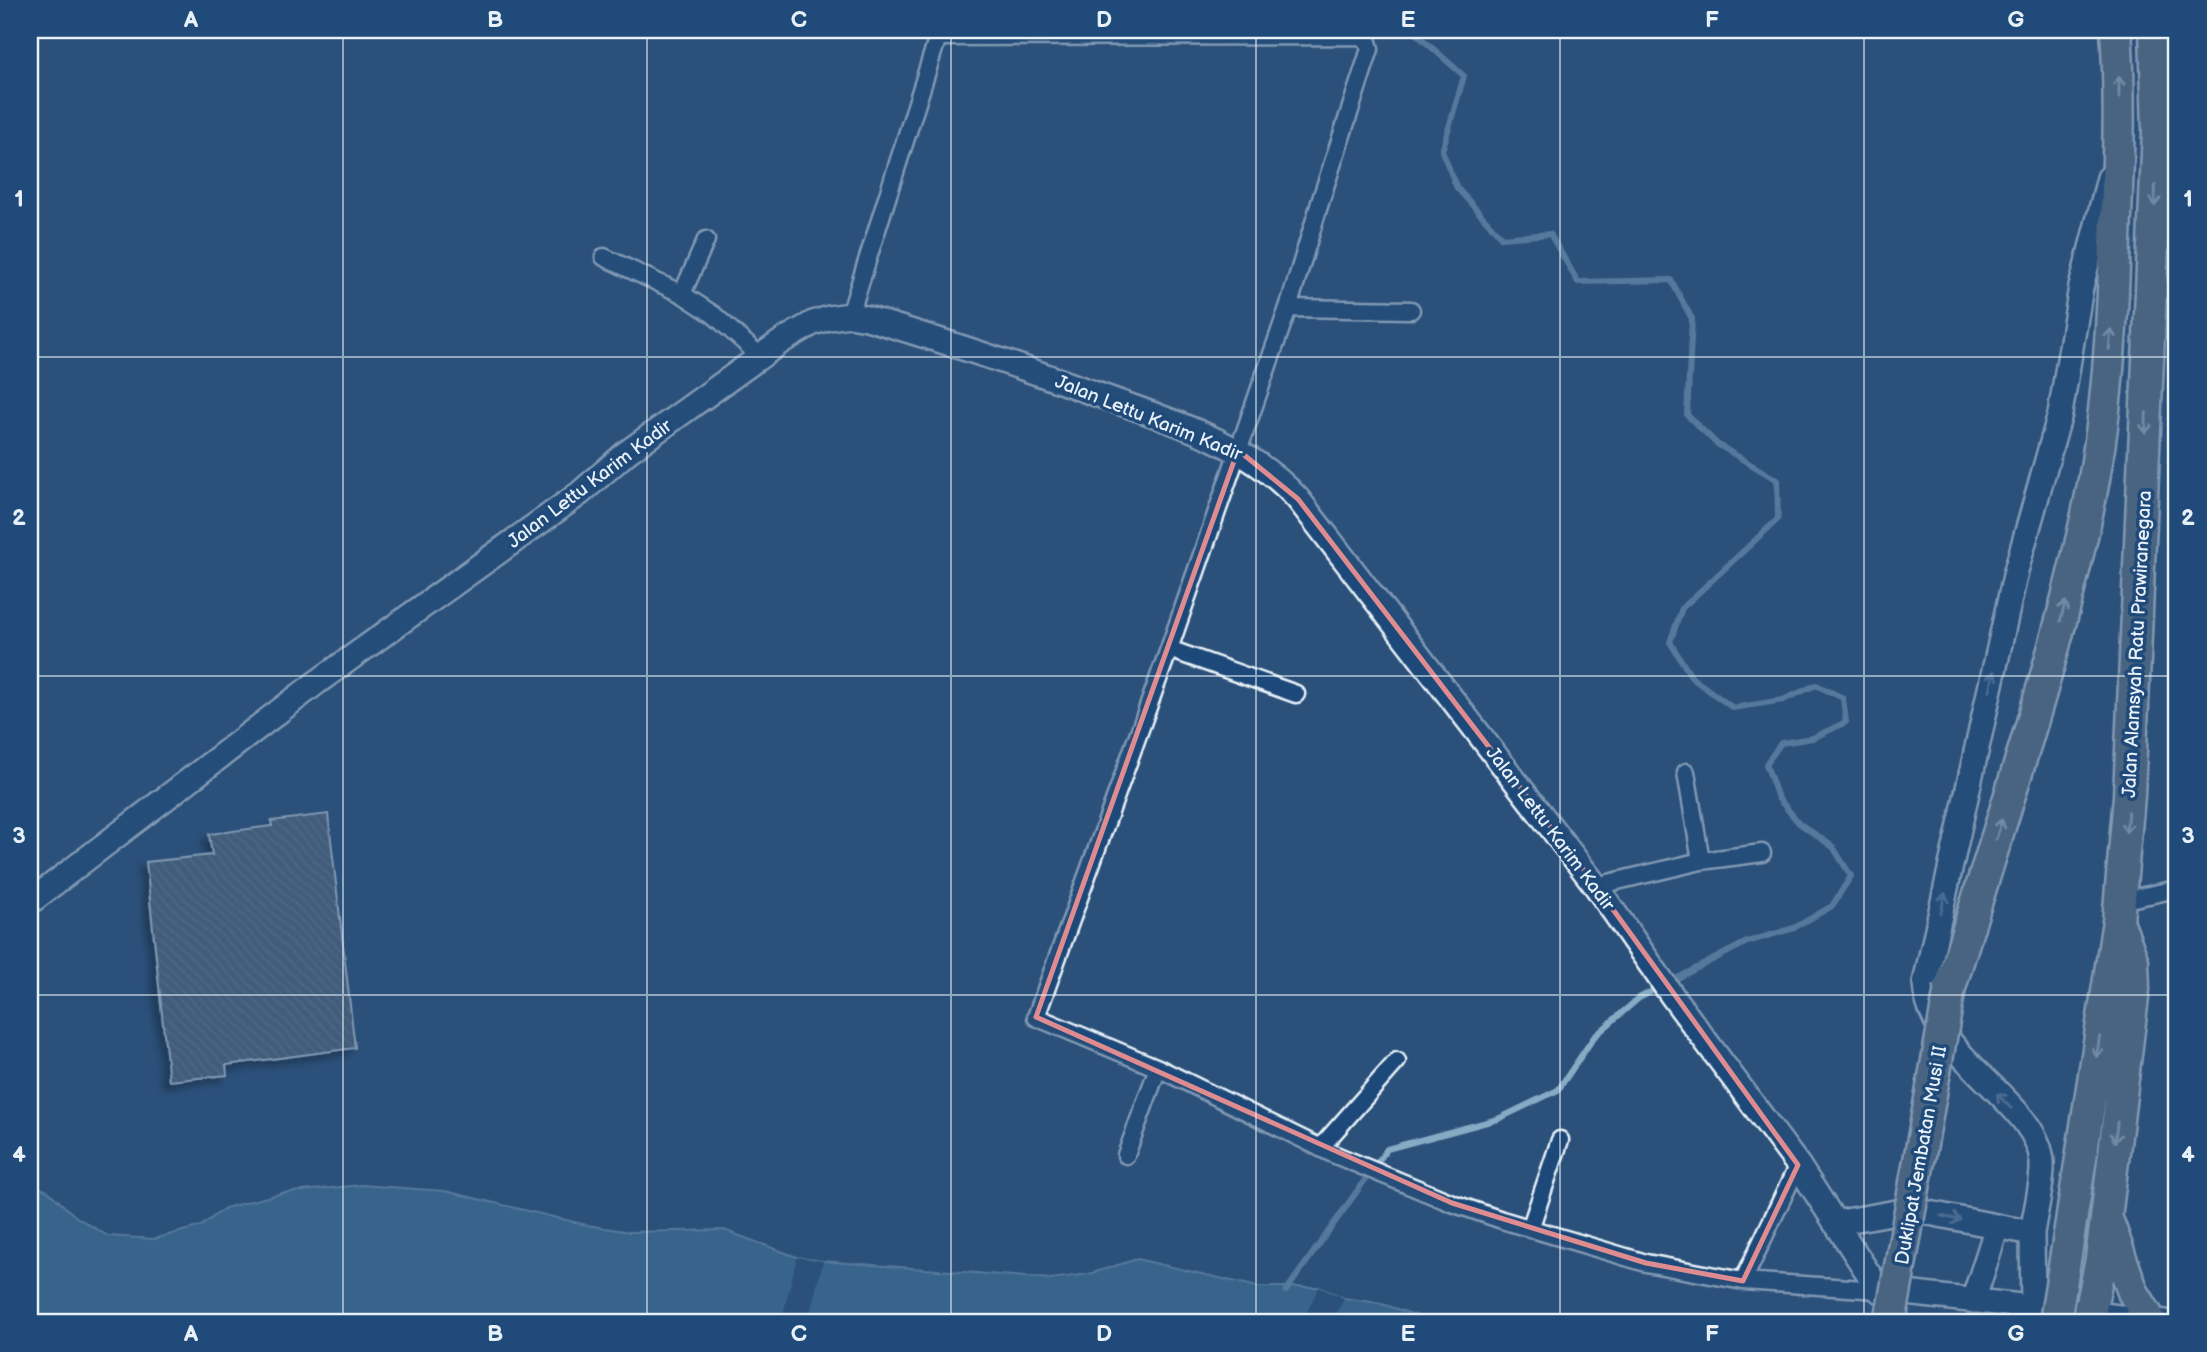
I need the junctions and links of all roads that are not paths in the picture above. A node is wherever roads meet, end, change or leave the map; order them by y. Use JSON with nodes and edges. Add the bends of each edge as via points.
{"nodes":[{"id":1,"x":2116,"y":30,"type":"edge"},
{"id":2,"x":2155,"y":30,"type":"edge"},
{"id":3,"x":939,"y":34,"type":"edge"},
{"id":4,"x":2119,"y":137,"type":"junction"},
{"id":5,"x":706,"y":240,"type":"dead end"},
{"id":6,"x":604,"y":257,"type":"dead end"},
{"id":7,"x":682,"y":294,"type":"junction"},
{"id":8,"x":1288,"y":308,"type":"junction"},
{"id":9,"x":1411,"y":310,"type":"dead end"},
{"id":10,"x":850,"y":315,"type":"junction"},
{"id":11,"x":761,"y":356,"type":"junction"},
{"id":12,"x":1238,"y":450,"type":"junction"},
{"id":13,"x":1169,"y":649,"type":"junction"},
{"id":14,"x":1296,"y":694,"type":"dead end"},
{"id":15,"x":1686,"y":772,"type":"dead end"},
{"id":16,"x":1762,"y":853,"type":"dead end"},
{"id":17,"x":1701,"y":861,"type":"junction"},
{"id":18,"x":1596,"y":886,"type":"junction"},
{"id":19,"x":2177,"y":889,"type":"edge"},
{"id":20,"x":30,"y":902,"type":"edge"},
{"id":21,"x":2119,"y":911,"type":"junction"},
{"id":22,"x":1397,"y":1061,"type":"dead end"},
{"id":23,"x":1158,"y":1068,"type":"junction"},
{"id":24,"x":1560,"y":1140,"type":"dead end"},
{"id":25,"x":1320,"y":1148,"type":"junction"},
{"id":26,"x":1126,"y":1155,"type":"dead end"},
{"id":27,"x":1798,"y":1164,"type":"junction"},
{"id":28,"x":2106,"y":1217,"type":"junction"},
{"id":29,"x":1835,"y":1223,"type":"junction"},
{"id":30,"x":1997,"y":1227,"type":"junction"},
{"id":31,"x":1530,"y":1229,"type":"junction"},
{"id":32,"x":2032,"y":1233,"type":"junction"},
{"id":33,"x":1743,"y":1281,"type":"junction"},
{"id":34,"x":1879,"y":1290,"type":"junction"},
{"id":35,"x":1973,"y":1301,"type":"junction"},
{"id":36,"x":2047,"y":1312,"type":"edge"},
{"id":37,"x":2090,"y":1313,"type":"junction"},
{"id":38,"x":2157,"y":1321,"type":"edge"},
{"id":39,"x":1890,"y":1322,"type":"edge"}],
"edges":[{"from":4,"to":1,"type":"highway","one_way":true},
{"from":2,"to":21,"type":"highway","name":"Jalan Alamsyah Ratu Prawiranegara","one_way":true,"via":[[2158,130],[2142,532]]},
{"from":3,"to":8,"type":"street","via":[[1362,36],[1370,49]]},
{"from":3,"to":10,"type":"street"},
{"from":32,"to":4,"type":"street","one_way":true,"via":[[2042,1164],[2039,1148],[2020,1117],[1954,1048],[1930,1009],[1925,983],[2016,571],[2060,414],[2081,287]]},
{"from":39,"to":4,"type":"highway","name":"Duklipat Jembatan Musi II","one_way":true,"bridge":true,"via":[[1950,988],[2053,646],[2090,502],[2112,316]]},
{"from":5,"to":7,"type":"street"},
{"from":6,"to":7,"type":"street"},
{"from":7,"to":11,"type":"street"},
{"from":8,"to":9,"type":"street"},
{"from":8,"to":12,"type":"street"},
{"from":10,"to":11,"type":"street","name":"Jalan Lettu Karim Kadir","via":[[813,323]]},
{"from":10,"to":12,"type":"street","name":"Jalan Lettu Karim Kadir","via":[[982,353]]},
{"from":11,"to":20,"type":"street","name":"Jalan Lettu Karim Kadir","via":[[316,683]]},
{"from":12,"to":13,"type":"street"},
{"from":12,"to":18,"type":"street","name":"Jalan Lettu Karim Kadir","via":[[1298,499]]},
{"from":13,"to":14,"type":"street"},
{"from":13,"to":23,"type":"street","via":[[1036,1017]]},
{"from":15,"to":17,"type":"street"},
{"from":16,"to":17,"type":"street"},
{"from":17,"to":18,"type":"street"},
{"from":18,"to":27,"type":"street","name":"Jalan Lettu Karim Kadir"},
{"from":19,"to":21,"type":"street"},
{"from":21,"to":28,"type":"highway","one_way":true,"via":[[2133,962],[2134,989]]},
{"from":21,"to":36,"type":"highway","name":"Jalan Alamsyah Ratu Prawiranegara","one_way":true,"bridge":true,"via":[[2066,1254]]},
{"from":22,"to":25,"type":"street"},
{"from":23,"to":25,"type":"street"},
{"from":23,"to":26,"type":"street"},
{"from":24,"to":31,"type":"street"},
{"from":25,"to":31,"type":"street","via":[[1452,1203]]},
{"from":27,"to":29,"type":"street","name":"Jalan Lettu Karim Kadir"},
{"from":27,"to":33,"type":"street"},
{"from":28,"to":37,"type":"highway"},
{"from":28,"to":38,"type":"highway","via":[[2133,1292]]},
{"from":29,"to":30,"type":"street","one_way":true,"via":[[1902,1211]]},
{"from":29,"to":34,"type":"street","name":"Jalan Lettu Karim Kadir"},
{"from":30,"to":32,"type":"street"},
{"from":30,"to":35,"type":"street"},
{"from":31,"to":33,"type":"street","via":[[1646,1263]]},
{"from":32,"to":36,"type":"street"},
{"from":33,"to":34,"type":"street"},
{"from":34,"to":35,"type":"street"},
{"from":35,"to":36,"type":"street"},
{"from":36,"to":37,"type":"street"},
{"from":37,"to":38,"type":"street"}]}
